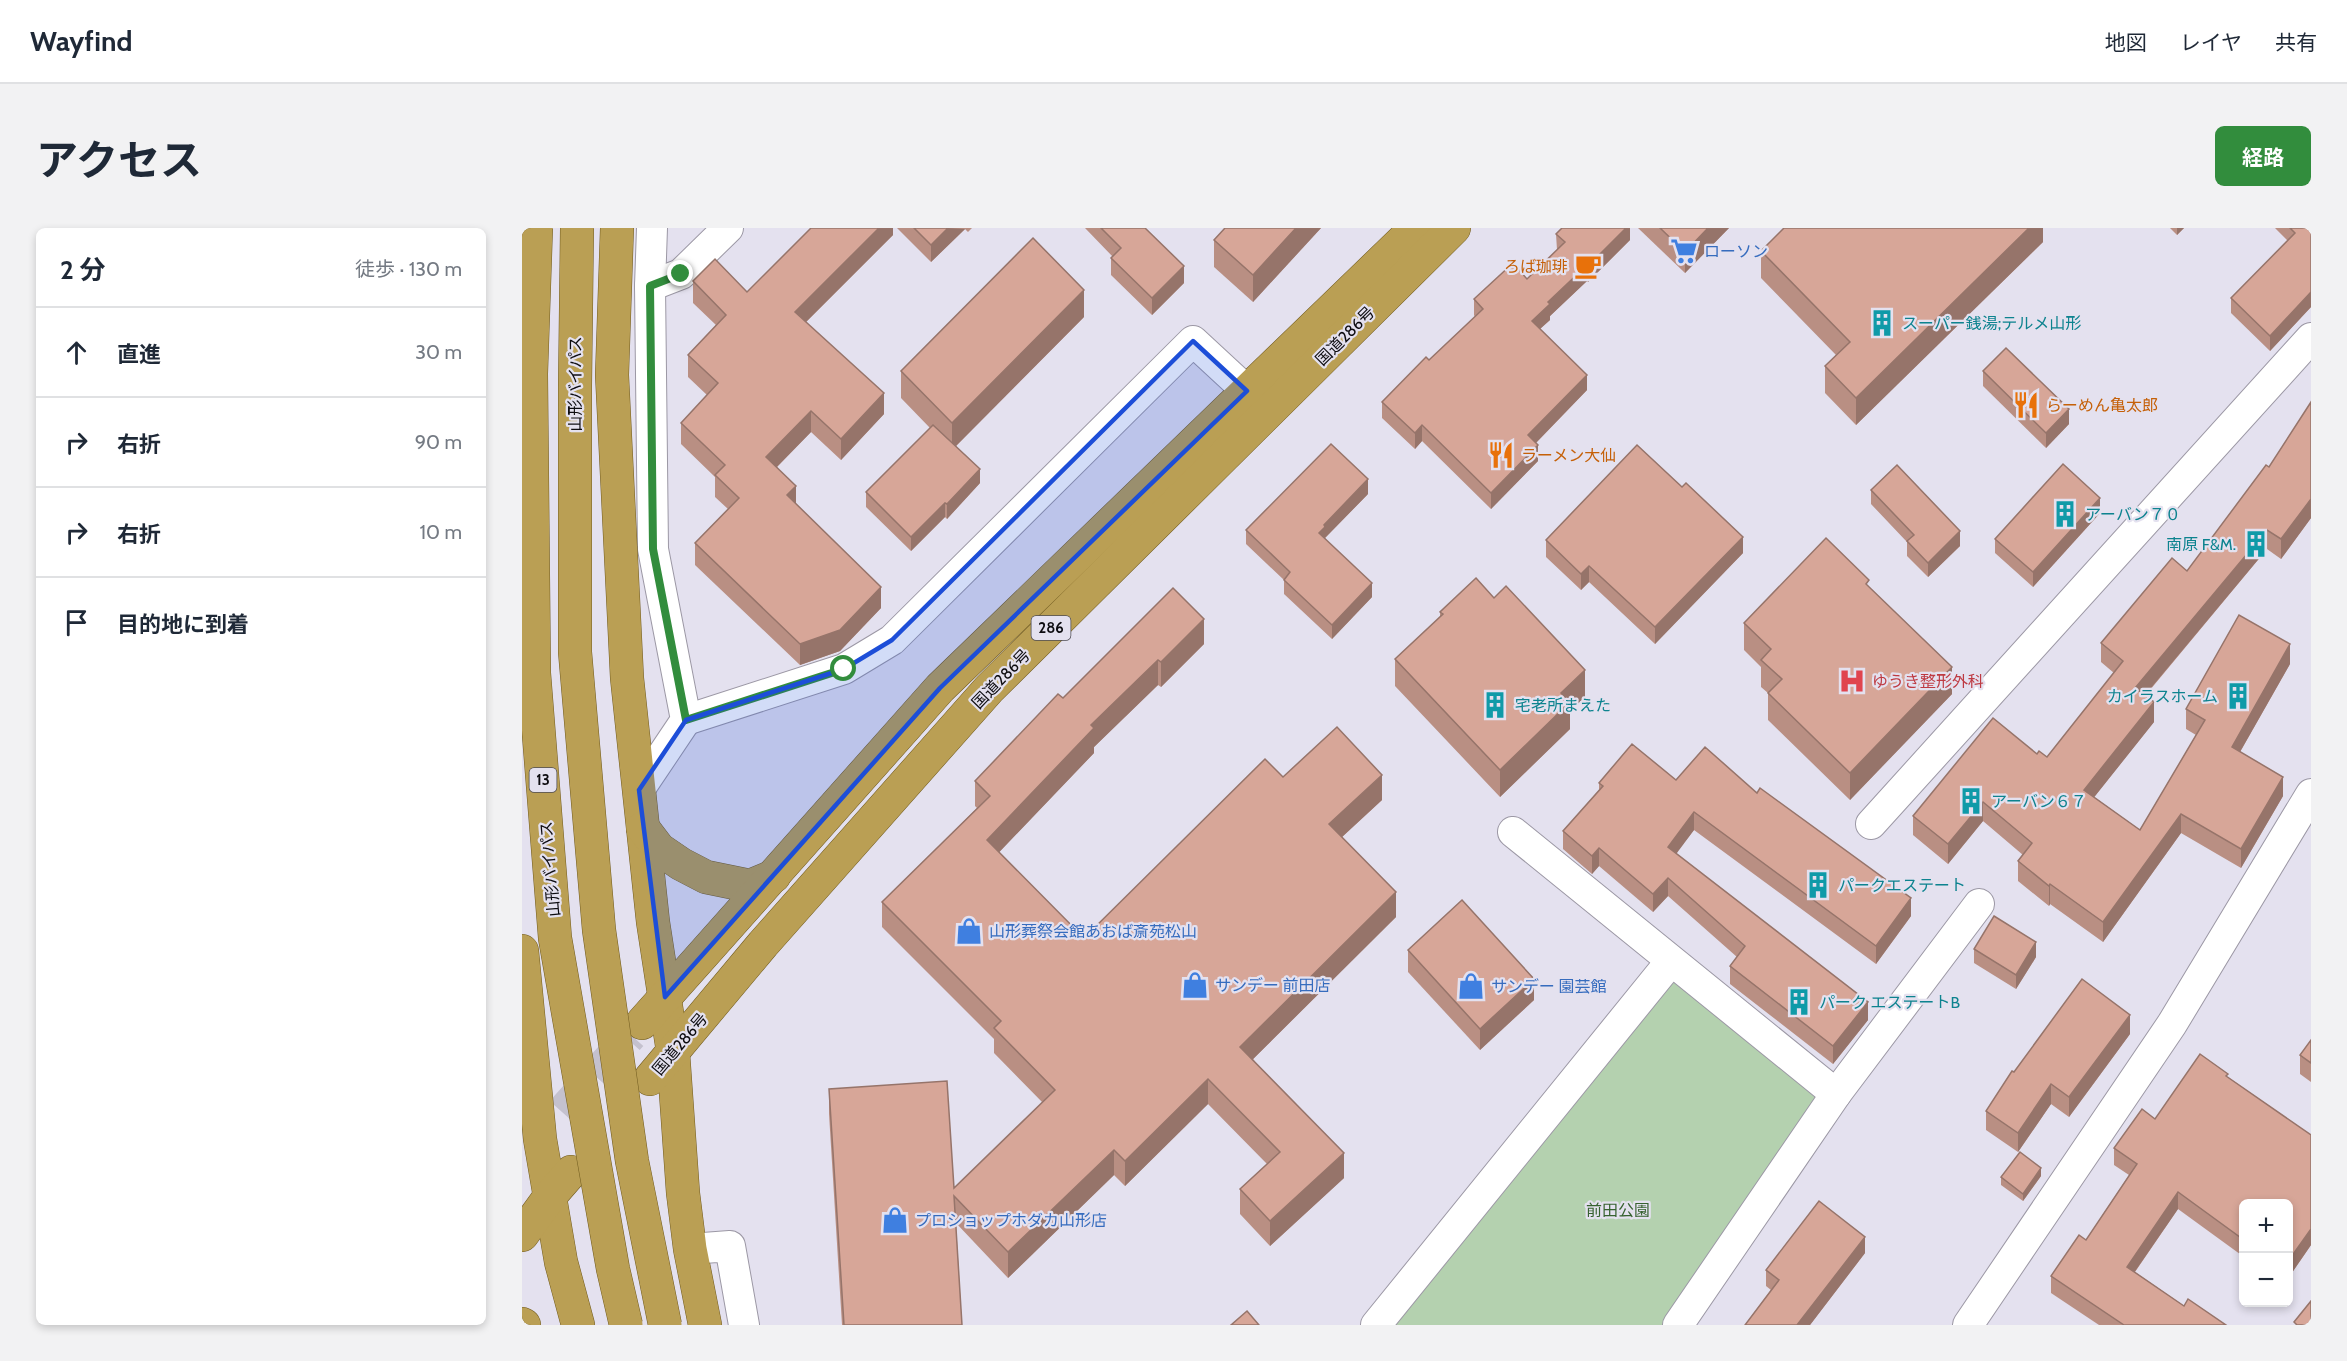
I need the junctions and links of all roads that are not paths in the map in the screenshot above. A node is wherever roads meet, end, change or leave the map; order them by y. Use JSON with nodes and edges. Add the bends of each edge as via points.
{"nodes":[{"id":1,"x":536,"y":228,"type":"edge"},
{"id":2,"x":577,"y":228,"type":"edge"},
{"id":3,"x":617,"y":228,"type":"edge"},
{"id":4,"x":652,"y":228,"type":"edge"},
{"id":5,"x":728,"y":228,"type":"edge"},
{"id":6,"x":1416,"y":228,"type":"edge"},
{"id":7,"x":1454,"y":228,"type":"edge"},
{"id":8,"x":650,"y":286,"type":"junction"},
{"id":9,"x":2311,"y":338,"type":"edge"},
{"id":10,"x":1247,"y":391,"type":"junction"},
{"id":11,"x":686,"y":720,"type":"junction"},
{"id":12,"x":639,"y":790,"type":"junction"},
{"id":13,"x":2311,"y":794,"type":"edge"},
{"id":14,"x":1871,"y":824,"type":"dead end"},
{"id":15,"x":643,"y":828,"type":"junction"},
{"id":16,"x":1512,"y":832,"type":"dead end"},
{"id":17,"x":774,"y":876,"type":"junction"},
{"id":18,"x":1979,"y":904,"type":"dead end"},
{"id":19,"x":522,"y":951,"type":"edge"},
{"id":20,"x":1671,"y":961,"type":"junction"},
{"id":21,"x":665,"y":997,"type":"junction"},
{"id":22,"x":642,"y":1023,"type":"tunnel mouth"},
{"id":23,"x":673,"y":1052,"type":"junction"},
{"id":24,"x":650,"y":1079,"type":"dead end"},
{"id":25,"x":1836,"y":1094,"type":"junction"},
{"id":26,"x":562,"y":1112,"type":"tunnel mouth"},
{"id":27,"x":531,"y":1150,"type":"edge"},
{"id":28,"x":561,"y":1183,"type":"junction"},
{"id":29,"x":522,"y":1235,"type":"edge"},
{"id":30,"x":690,"y":1249,"type":"junction"},
{"id":31,"x":578,"y":1325,"type":"edge"},
{"id":32,"x":626,"y":1325,"type":"edge"},
{"id":33,"x":665,"y":1325,"type":"edge"},
{"id":34,"x":705,"y":1325,"type":"edge"},
{"id":35,"x":744,"y":1325,"type":"edge"},
{"id":36,"x":1376,"y":1325,"type":"edge"},
{"id":37,"x":1678,"y":1325,"type":"edge"},
{"id":38,"x":1968,"y":1325,"type":"edge"}],
"edges":[{"from":1,"to":32,"type":"highway","name":"山形バイパス","number":"13","bridge":true,"via":[[531,374],[534,673],[555,938]]},
{"from":2,"to":33,"type":"highway","name":"山形バイパス","bridge":true,"via":[[575,652],[599,930],[632,1161]]},
{"from":3,"to":12,"type":"highway","via":[[612,375],[627,678]]},
{"from":4,"to":8,"type":"street"},
{"from":5,"to":8,"type":"street","via":[[681,274]]},
{"from":6,"to":10,"type":"highway","name":"国道286号","number":"286"},
{"from":7,"to":23,"type":"highway","name":"国道286号","number":"286","via":[[989,689],[763,944]]},
{"from":8,"to":11,"type":"street","via":[[653,549]]},
{"from":9,"to":14,"type":"street"},
{"from":10,"to":11,"type":"street","via":[[1193,341],[891,640],[844,669]]},
{"from":10,"to":17,"type":"highway","name":"国道286号","number":"286","via":[[940,688]]},
{"from":11,"to":12,"type":"street"},
{"from":12,"to":15,"type":"highway"},
{"from":13,"to":38,"type":"street","via":[[2172,1024]]},
{"from":15,"to":17,"type":"highway","via":[[659,849],[706,877],[750,886]]},
{"from":15,"to":21,"type":"highway"},
{"from":16,"to":20,"type":"street"},
{"from":17,"to":21,"type":"highway","name":"国道286号","number":"286"},
{"from":18,"to":25,"type":"street"},
{"from":19,"to":27,"type":"highway"},
{"from":20,"to":25,"type":"street"},
{"from":20,"to":36,"type":"street"},
{"from":21,"to":22,"type":"highway","name":"国道286号","number":"286"},
{"from":21,"to":23,"type":"highway"},
{"from":23,"to":24,"type":"highway","name":"国道286号","number":"286"},
{"from":23,"to":30,"type":"highway"},
{"from":25,"to":37,"type":"street"},
{"from":26,"to":27,"type":"highway"},
{"from":27,"to":28,"type":"highway"},
{"from":28,"to":29,"type":"highway"},
{"from":28,"to":31,"type":"highway","via":[[561,1262]]},
{"from":30,"to":34,"type":"highway"},
{"from":30,"to":35,"type":"street","via":[[730,1246]]}]}
